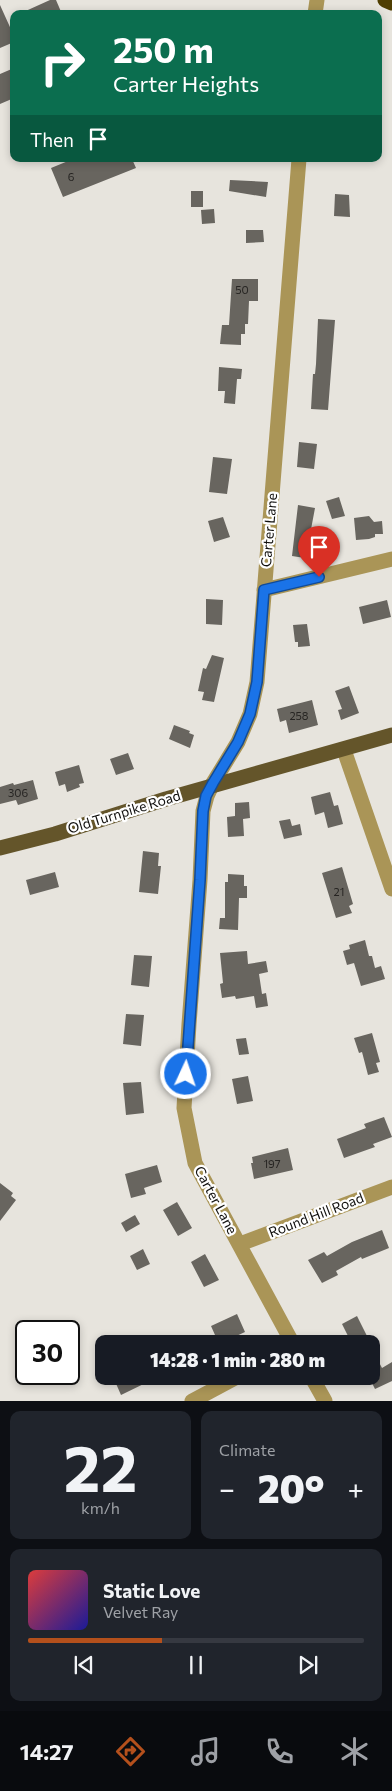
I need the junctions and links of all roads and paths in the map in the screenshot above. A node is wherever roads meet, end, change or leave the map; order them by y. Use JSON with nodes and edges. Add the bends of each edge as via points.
{"nodes":[{"id":1,"x":385,"y":0,"type":"edge"},
{"id":2,"x":392,"y":2,"type":"edge"},
{"id":3,"x":299,"y":162,"type":"edge"},
{"id":4,"x":392,"y":559,"type":"edge"},
{"id":5,"x":264,"y":590,"type":"junction"},
{"id":6,"x":392,"y":735,"type":"edge"},
{"id":7,"x":344,"y":750,"type":"junction"},
{"id":8,"x":211,"y":786,"type":"junction"},
{"id":9,"x":0,"y":848,"type":"edge"},
{"id":10,"x":392,"y":889,"type":"edge"},
{"id":11,"x":392,"y":1187,"type":"edge"},
{"id":12,"x":240,"y":1244,"type":"junction"},
{"id":13,"x":288,"y":1335,"type":"edge"},
{"id":14,"x":222,"y":1385,"type":"edge"},
{"id":15,"x":316,"y":1385,"type":"edge"},
{"id":16,"x":192,"y":1401,"type":"edge"},
{"id":17,"x":325,"y":1401,"type":"edge"}],
"edges":[{"from":1,"to":2,"type":"highway"},
{"from":3,"to":5,"type":"street","name":"Carter Lane"},
{"from":4,"to":5,"type":"street"},
{"from":5,"to":8,"type":"street","name":"Carter Lane","via":[[257,682],[250,714],[238,742]]},
{"from":6,"to":7,"type":"main road","name":"Old Turnpike Road"},
{"from":7,"to":8,"type":"main road","name":"Old Turnpike Road"},
{"from":7,"to":10,"type":"street"},
{"from":8,"to":9,"type":"main road","name":"Old Turnpike Road"},
{"from":8,"to":12,"type":"street","name":"Carter Lane","via":[[203,811],[184,1108],[195,1163]]},
{"from":11,"to":12,"type":"street","name":"Round Hill Road"},
{"from":12,"to":13,"type":"street","name":"Carter Lane"},
{"from":14,"to":16,"type":"street"},
{"from":15,"to":17,"type":"street"}]}
